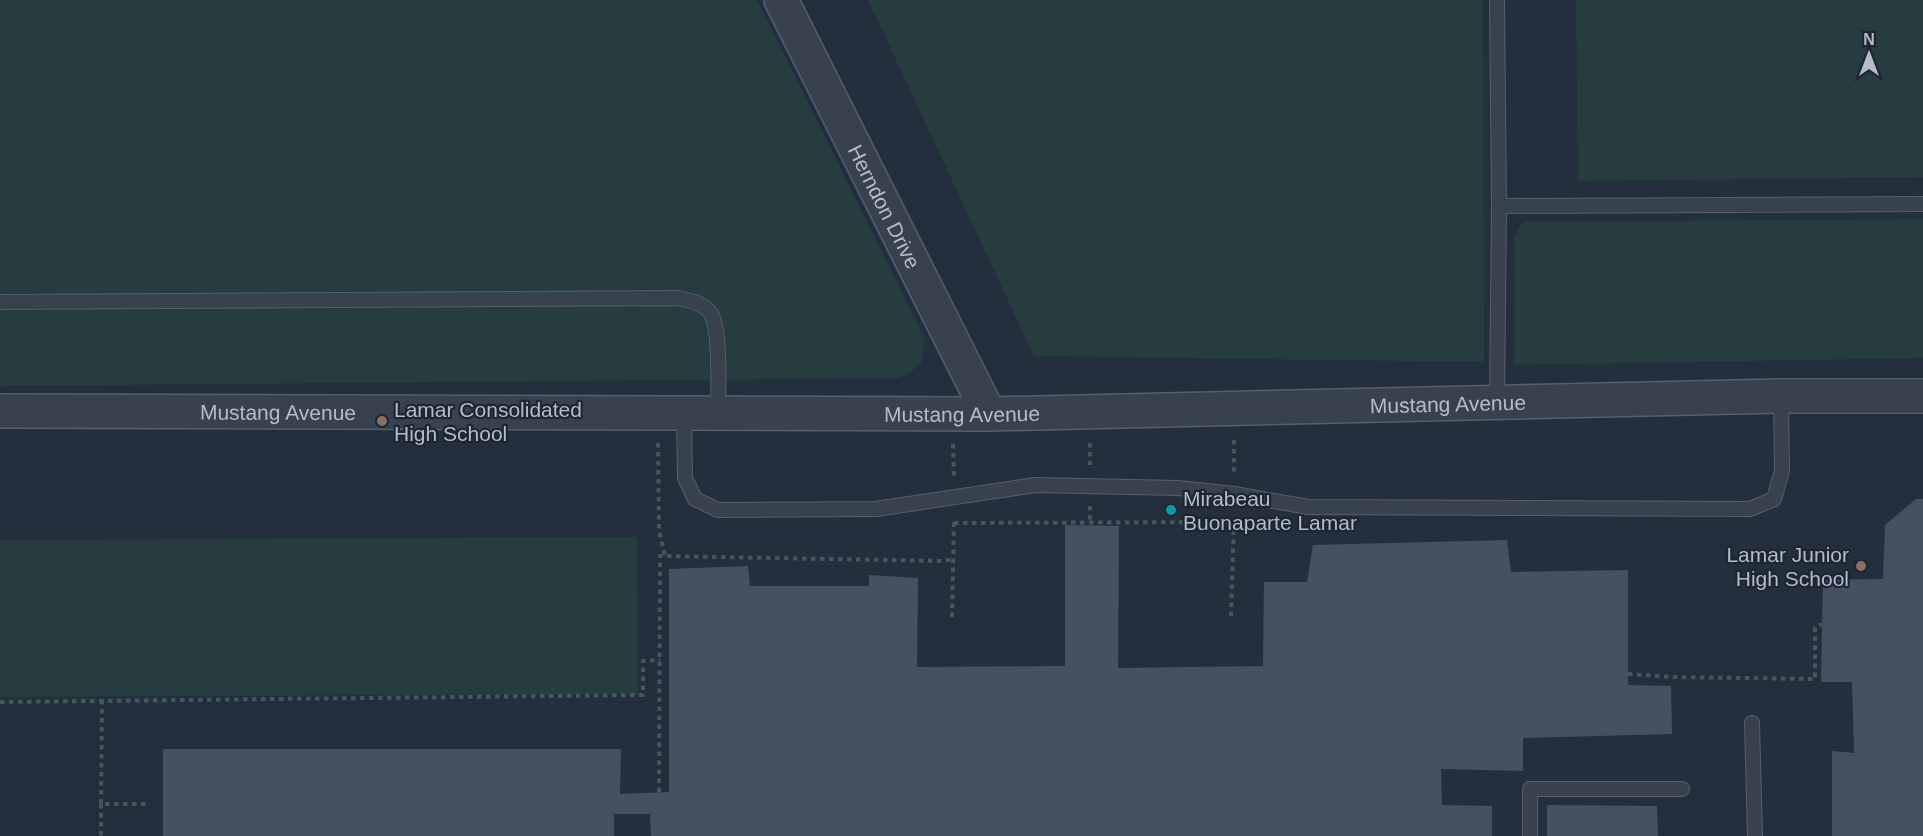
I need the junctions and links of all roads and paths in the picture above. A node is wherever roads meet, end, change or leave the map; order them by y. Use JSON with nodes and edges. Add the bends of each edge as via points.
{"nodes":[{"id":1,"x":781,"y":0,"type":"edge"},
{"id":2,"x":1497,"y":0,"type":"edge"},
{"id":3,"x":1923,"y":204,"type":"edge"},
{"id":4,"x":1498,"y":206,"type":"junction"},
{"id":5,"x":0,"y":302,"type":"edge"},
{"id":6,"x":1781,"y":396,"type":"junction"},
{"id":7,"x":1923,"y":396,"type":"edge"},
{"id":8,"x":1497,"y":403,"type":"junction"},
{"id":9,"x":0,"y":411,"type":"edge"},
{"id":10,"x":671,"y":413,"type":"junction"},
{"id":11,"x":718,"y":413,"type":"junction"},
{"id":12,"x":989,"y":414,"type":"junction"},
{"id":13,"x":1270,"y":522,"type":"dead end"},
{"id":14,"x":954,"y":523,"type":"dead end"},
{"id":15,"x":665,"y":556,"type":"junction"},
{"id":16,"x":954,"y":559,"type":"dead end"},
{"id":17,"x":1822,"y":624,"type":"dead end"},
{"id":18,"x":660,"y":660,"type":"junction"},
{"id":19,"x":1628,"y":674,"type":"dead end"},
{"id":20,"x":102,"y":700,"type":"junction"},
{"id":21,"x":0,"y":702,"type":"edge"},
{"id":22,"x":1752,"y":723,"type":"dead end"},
{"id":23,"x":1682,"y":789,"type":"dead end"},
{"id":24,"x":659,"y":792,"type":"dead end"},
{"id":25,"x":101,"y":804,"type":"junction"},
{"id":26,"x":150,"y":804,"type":"dead end"},
{"id":27,"x":101,"y":836,"type":"edge"},
{"id":28,"x":1530,"y":836,"type":"edge"},
{"id":29,"x":1755,"y":836,"type":"edge"}],
"edges":[{"from":1,"to":12,"type":"street","name":"Herndon Drive"},
{"from":2,"to":4,"type":"lane"},
{"from":3,"to":4,"type":"lane"},
{"from":4,"to":8,"type":"lane"},
{"from":5,"to":11,"type":"lane","via":[[678,298],[695,301],[711,314],[717,341]]},
{"from":6,"to":7,"type":"street","name":"Mustang Avenue"},
{"from":6,"to":8,"type":"street","name":"Mustang Avenue"},
{"from":6,"to":10,"type":"lane","via":[[1782,471],[1774,499],[1750,509],[1308,507],[1178,488],[1035,485],[876,509],[718,510],[695,499],[685,478]]},
{"from":8,"to":12,"type":"street","name":"Mustang Avenue"},
{"from":9,"to":10,"type":"street","name":"Mustang Avenue"},
{"from":10,"to":11,"type":"street","name":"Mustang Avenue"},
{"from":10,"to":15,"type":"path","via":[[659,531]]},
{"from":11,"to":12,"type":"street","name":"Mustang Avenue"},
{"from":13,"to":14,"type":"path"},
{"from":15,"to":16,"type":"path"},
{"from":15,"to":18,"type":"path","via":[[660,556]]},
{"from":17,"to":19,"type":"path","via":[[1815,628],[1815,679]]},
{"from":18,"to":20,"type":"path","via":[[643,661],[643,696]]},
{"from":18,"to":24,"type":"path"},
{"from":20,"to":21,"type":"path"},
{"from":20,"to":25,"type":"path"},
{"from":22,"to":29,"type":"lane"},
{"from":23,"to":28,"type":"lane","via":[[1530,789]]},
{"from":25,"to":26,"type":"path"},
{"from":25,"to":27,"type":"path"}]}
